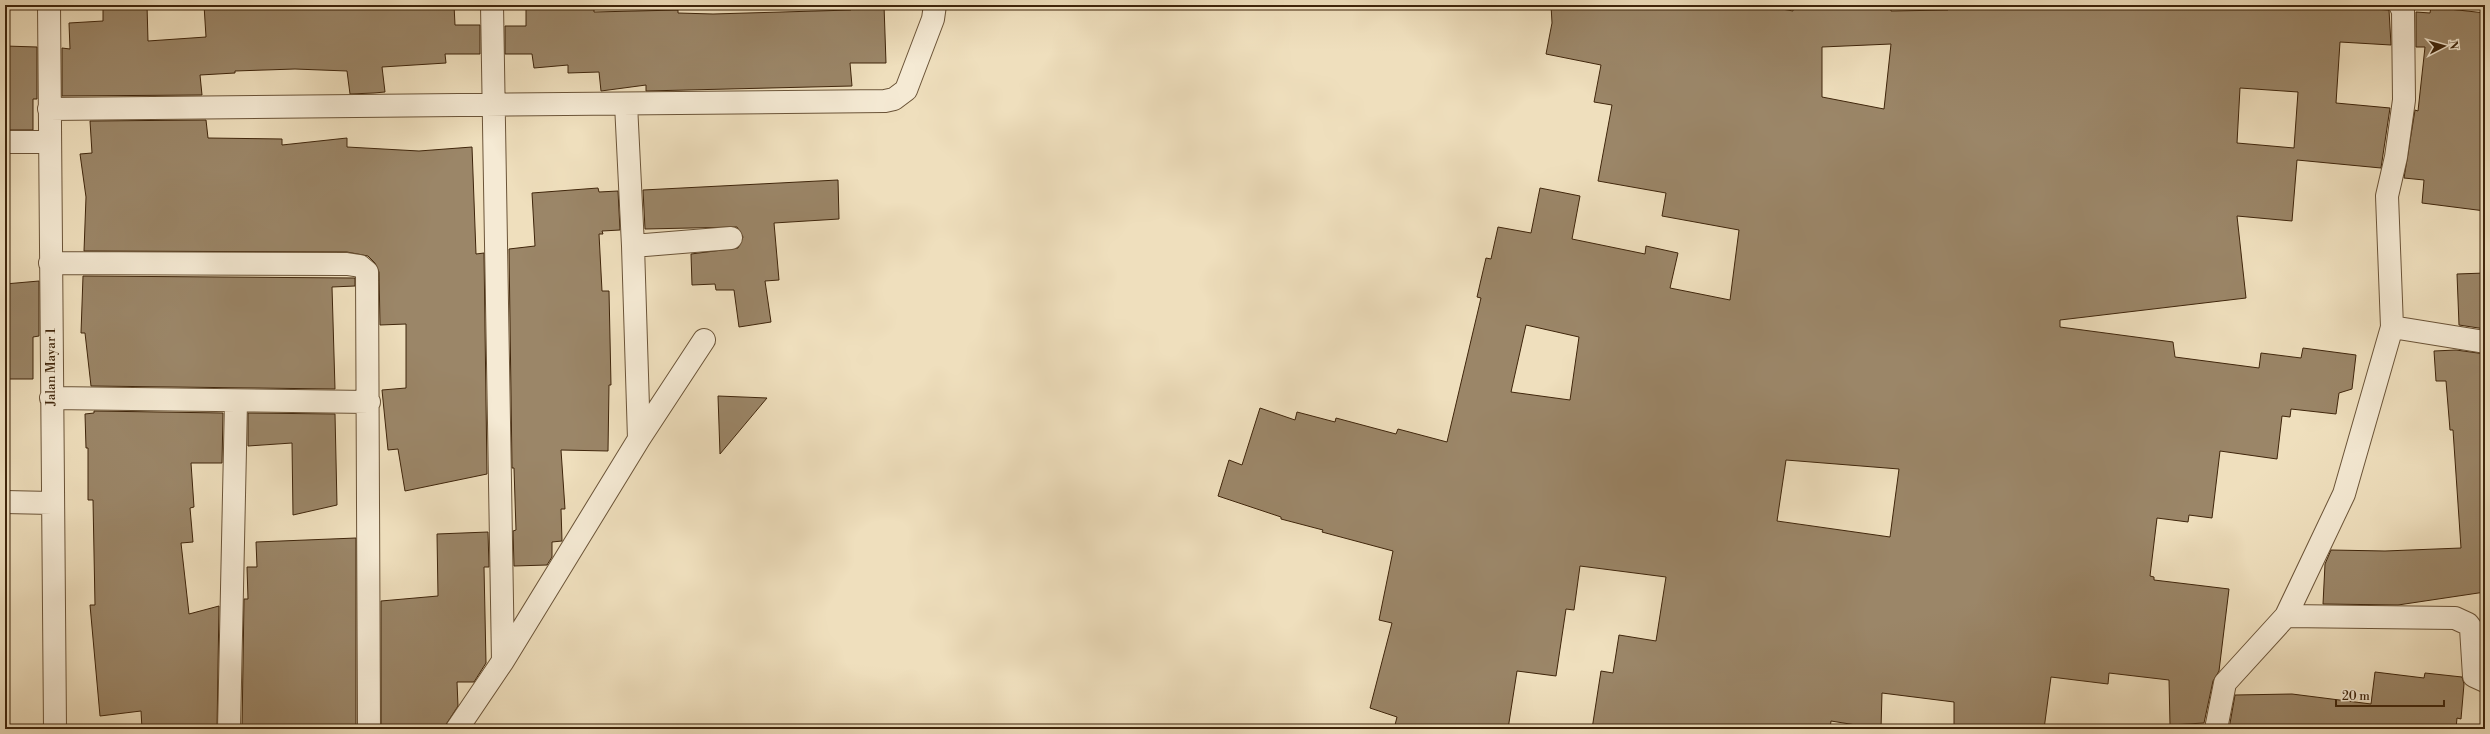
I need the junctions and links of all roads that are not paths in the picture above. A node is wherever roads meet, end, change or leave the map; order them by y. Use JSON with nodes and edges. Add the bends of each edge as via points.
{"nodes":[{"id":1,"x":49,"y":5,"type":"edge"},
{"id":2,"x":492,"y":5,"type":"edge"},
{"id":3,"x":936,"y":5,"type":"edge"},
{"id":4,"x":2400,"y":5,"type":"edge"},
{"id":5,"x":626,"y":104,"type":"junction"},
{"id":6,"x":493,"y":105,"type":"junction"},
{"id":7,"x":49,"y":110,"type":"junction"},
{"id":8,"x":5,"y":142,"type":"edge"},
{"id":9,"x":50,"y":142,"type":"junction"},
{"id":10,"x":731,"y":238,"type":"dead end"},
{"id":11,"x":633,"y":246,"type":"junction"},
{"id":12,"x":50,"y":263,"type":"junction"},
{"id":13,"x":2392,"y":327,"type":"junction"},
{"id":14,"x":704,"y":340,"type":"dead end"},
{"id":15,"x":2485,"y":342,"type":"edge"},
{"id":16,"x":51,"y":398,"type":"junction"},
{"id":17,"x":236,"y":402,"type":"junction"},
{"id":18,"x":369,"y":402,"type":"junction"},
{"id":19,"x":639,"y":439,"type":"junction"},
{"id":20,"x":5,"y":502,"type":"edge"},
{"id":21,"x":52,"y":503,"type":"junction"},
{"id":22,"x":2286,"y":616,"type":"junction"},
{"id":23,"x":503,"y":661,"type":"junction"},
{"id":24,"x":2485,"y":681,"type":"edge"},
{"id":25,"x":55,"y":729,"type":"edge"},
{"id":26,"x":229,"y":729,"type":"edge"},
{"id":27,"x":369,"y":729,"type":"edge"},
{"id":28,"x":457,"y":729,"type":"edge"},
{"id":29,"x":2216,"y":729,"type":"edge"}],
"edges":[{"from":1,"to":7,"type":"street","name":"Jalan Mayar 1"},
{"from":2,"to":6,"type":"street"},
{"from":3,"to":5,"type":"street","via":[[906,90],[894,99]]},
{"from":4,"to":13,"type":"street","via":[[2403,11],[2404,100],[2396,157],[2387,196]]},
{"from":5,"to":6,"type":"street"},
{"from":5,"to":11,"type":"street"},
{"from":6,"to":7,"type":"street"},
{"from":6,"to":23,"type":"street"},
{"from":7,"to":9,"type":"street","name":"Jalan Mayar 1"},
{"from":8,"to":9,"type":"street"},
{"from":9,"to":12,"type":"street","name":"Jalan Mayar 1"},
{"from":10,"to":11,"type":"street"},
{"from":11,"to":19,"type":"street"},
{"from":12,"to":16,"type":"street","name":"Jalan Mayar 1"},
{"from":12,"to":18,"type":"street","via":[[360,266],[367,272]]},
{"from":13,"to":15,"type":"street"},
{"from":13,"to":22,"type":"street","via":[[2344,494]]},
{"from":14,"to":19,"type":"street"},
{"from":16,"to":17,"type":"street"},
{"from":16,"to":21,"type":"street","name":"Jalan Mayar 1"},
{"from":17,"to":18,"type":"street"},
{"from":17,"to":26,"type":"street"},
{"from":18,"to":27,"type":"street"},
{"from":19,"to":23,"type":"street"},
{"from":20,"to":21,"type":"street"},
{"from":21,"to":25,"type":"street","name":"Jalan Mayar 1"},
{"from":22,"to":24,"type":"street","via":[[2455,618],[2471,628],[2474,676]]},
{"from":22,"to":29,"type":"street","via":[[2225,683]]},
{"from":23,"to":28,"type":"street"}]}
